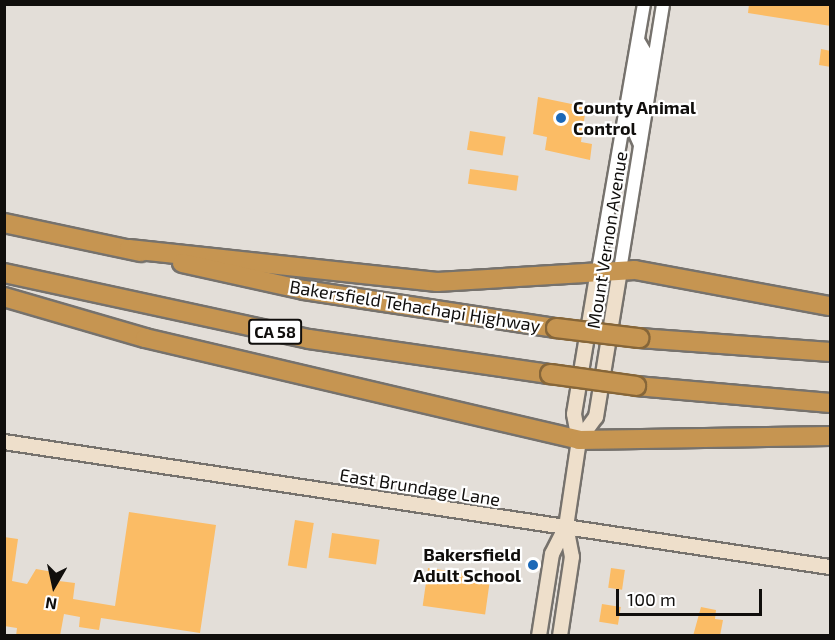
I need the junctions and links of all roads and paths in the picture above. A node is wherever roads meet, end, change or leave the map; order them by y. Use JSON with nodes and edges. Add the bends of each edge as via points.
{"nodes":[{"id":1,"x":644,"y":4,"type":"edge"},
{"id":2,"x":663,"y":4,"type":"edge"},
{"id":3,"x":638,"y":40,"type":"junction"},
{"id":4,"x":640,"y":146,"type":"junction"},
{"id":5,"x":4,"y":223,"type":"edge"},
{"id":6,"x":129,"y":249,"type":"junction"},
{"id":7,"x":598,"y":270,"type":"junction"},
{"id":8,"x":620,"y":270,"type":"junction"},
{"id":9,"x":4,"y":273,"type":"edge"},
{"id":10,"x":4,"y":297,"type":"edge"},
{"id":11,"x":831,"y":306,"type":"edge"},
{"id":12,"x":831,"y":352,"type":"edge"},
{"id":13,"x":831,"y":403,"type":"edge"},
{"id":14,"x":831,"y":436,"type":"edge"},
{"id":15,"x":579,"y":440,"type":"junction"},
{"id":16,"x":4,"y":442,"type":"edge"},
{"id":17,"x":566,"y":527,"type":"junction"},
{"id":18,"x":831,"y":567,"type":"edge"},
{"id":19,"x":539,"y":636,"type":"edge"},
{"id":20,"x":560,"y":636,"type":"edge"}],
"edges":[{"from":1,"to":3,"type":"street","name":"Mount Vernon Avenue"},
{"from":2,"to":4,"type":"street","name":"Mount Vernon Avenue"},
{"from":3,"to":4,"type":"street","via":[[645,52],[633,129]]},
{"from":3,"to":7,"type":"street","name":"Mount Vernon Avenue"},
{"from":4,"to":8,"type":"street","name":"Mount Vernon Avenue"},
{"from":5,"to":6,"type":"highway","name":"Bakersfield Tehachapi Highway"},
{"from":6,"to":7,"type":"highway","via":[[437,282],[506,282]]},
{"from":6,"to":12,"type":"highway","name":"Bakersfield Tehachapi Highway","bridge":true,"via":[[304,290],[556,328]]},
{"from":7,"to":8,"type":"highway"},
{"from":7,"to":15,"type":"main road","name":"Mount Vernon Avenue","via":[[574,414]]},
{"from":8,"to":11,"type":"highway"},
{"from":8,"to":15,"type":"main road","name":"Mount Vernon Avenue","via":[[596,417]]},
{"from":9,"to":13,"type":"highway","number":"CA 58","bridge":true,"via":[[309,339],[636,386]]},
{"from":10,"to":15,"type":"highway","via":[[146,338]]},
{"from":14,"to":15,"type":"highway"},
{"from":15,"to":17,"type":"main road","name":"Mount Vernon Avenue"},
{"from":16,"to":17,"type":"main road","name":"East Brundage Lane"},
{"from":17,"to":18,"type":"main road","name":"East Brundage Lane"},
{"from":17,"to":19,"type":"main road","name":"Mount Vernon Avenue","via":[[552,554]]},
{"from":17,"to":20,"type":"main road","name":"Mount Vernon Avenue","via":[[572,557]]}]}
